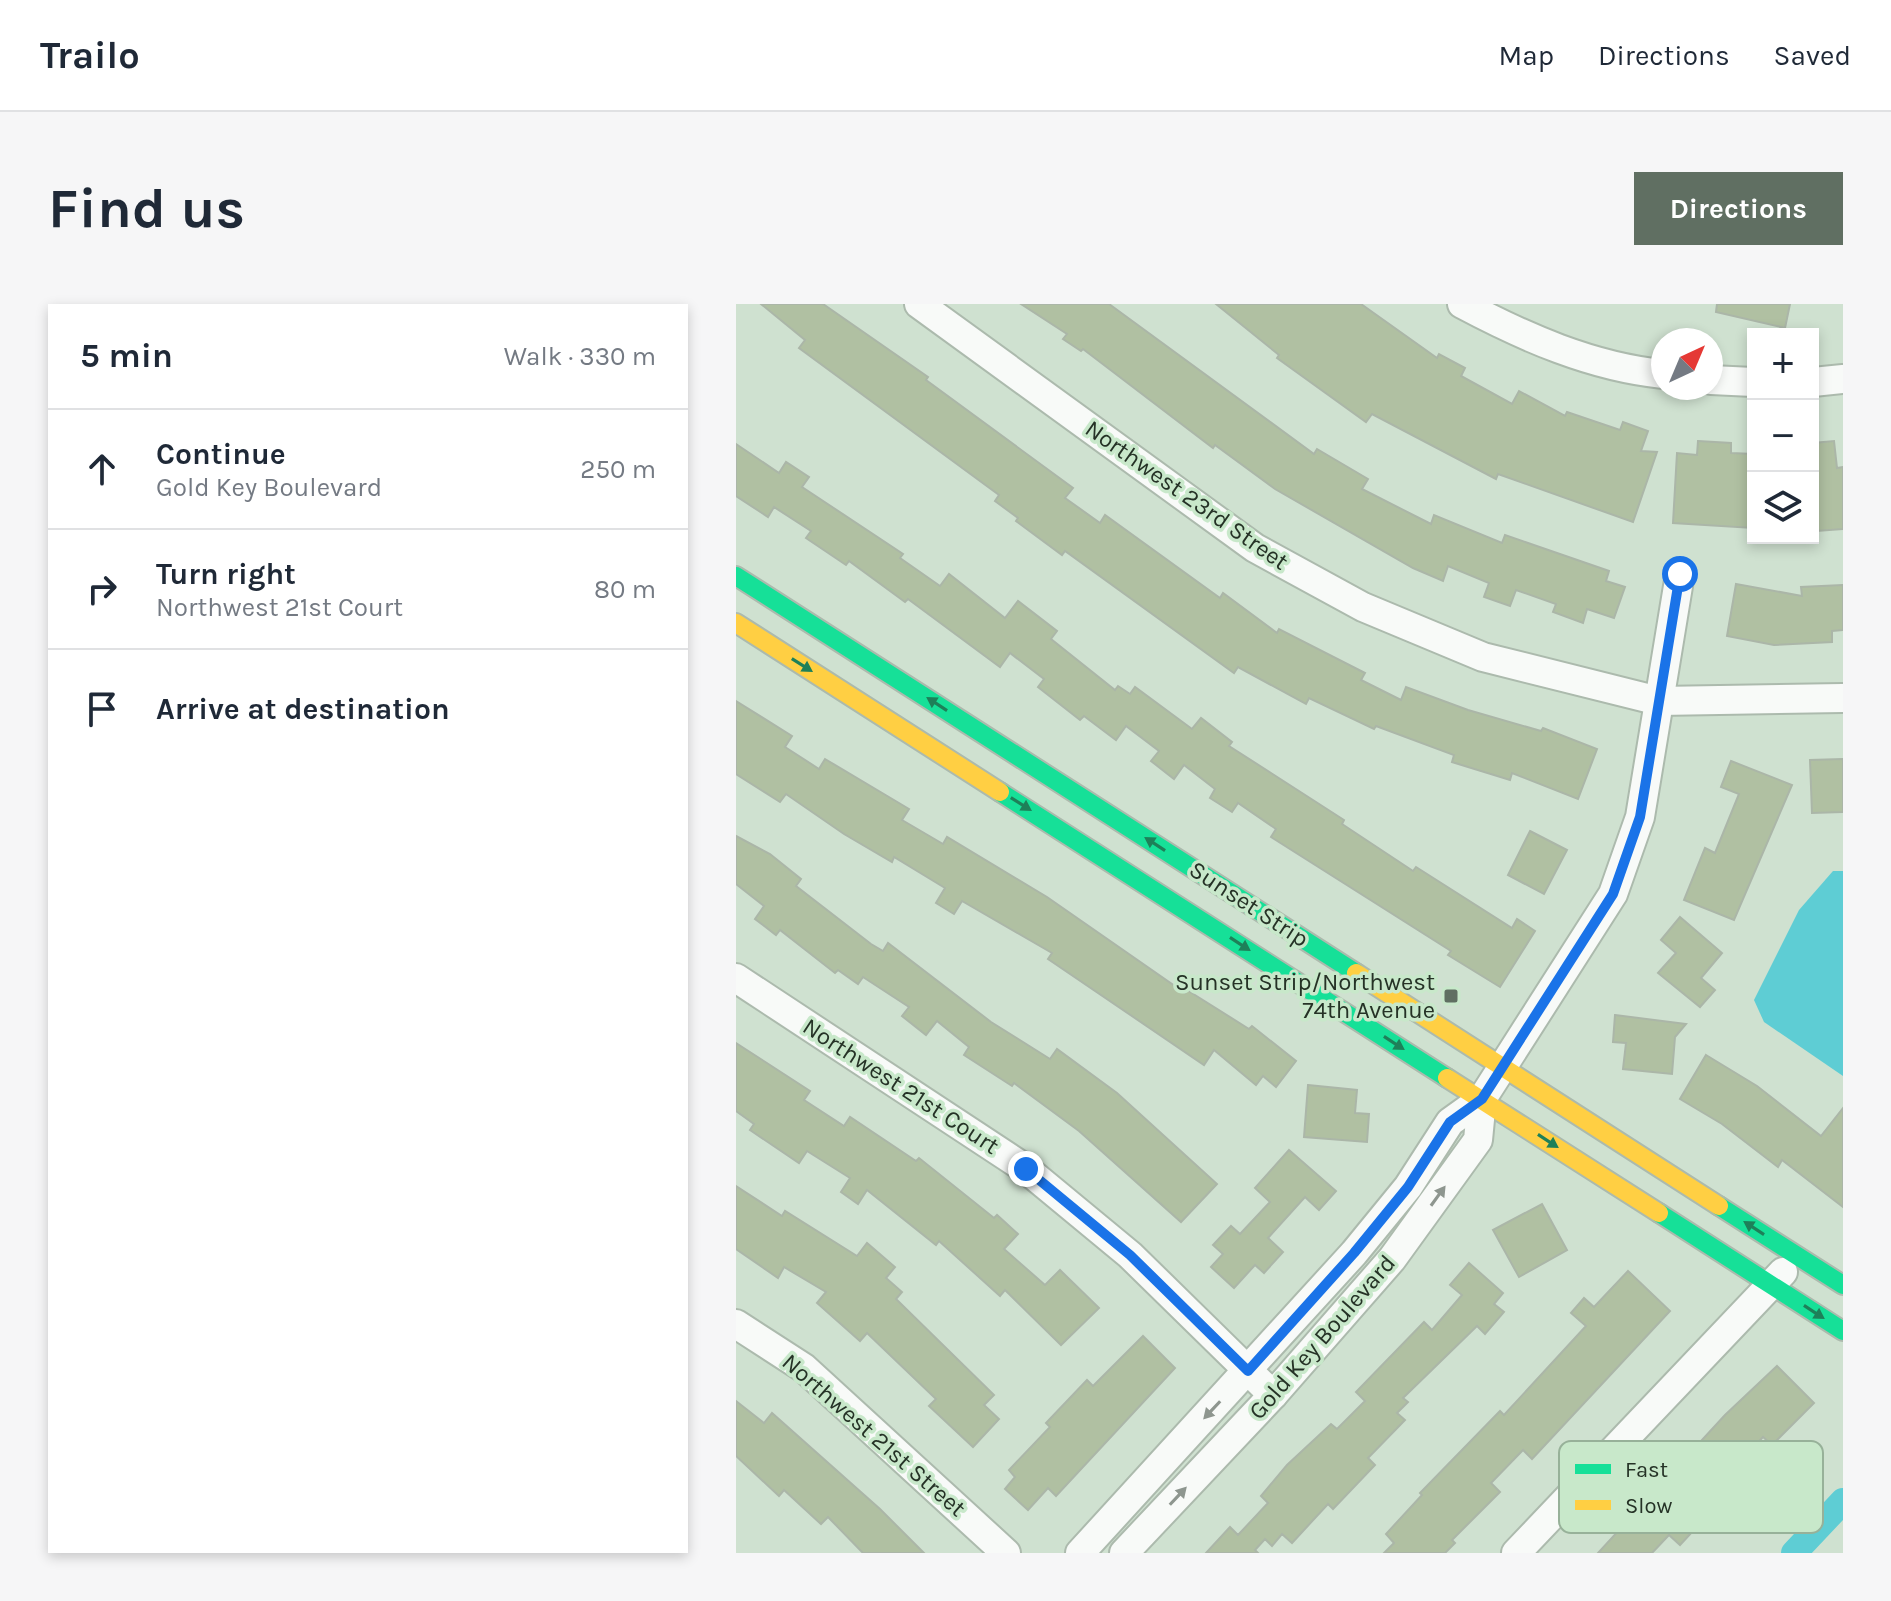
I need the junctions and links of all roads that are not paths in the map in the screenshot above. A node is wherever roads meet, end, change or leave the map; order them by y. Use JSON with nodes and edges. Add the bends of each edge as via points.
{"nodes":[{"id":1,"x":919,"y":304,"type":"edge"},
{"id":2,"x":1462,"y":304,"type":"edge"},
{"id":3,"x":1651,"y":373,"type":"edge"},
{"id":4,"x":1843,"y":379,"type":"edge"},
{"id":5,"x":1723,"y":380,"type":"edge"},
{"id":6,"x":1819,"y":381,"type":"edge"},
{"id":7,"x":1747,"y":382,"type":"edge"},
{"id":8,"x":1680,"y":574,"type":"dead end"},
{"id":9,"x":736,"y":576,"type":"edge"},
{"id":10,"x":736,"y":623,"type":"edge"},
{"id":11,"x":1843,"y":698,"type":"edge"},
{"id":12,"x":1659,"y":701,"type":"junction"},
{"id":13,"x":736,"y":978,"type":"edge"},
{"id":14,"x":1504,"y":1067,"type":"junction"},
{"id":15,"x":1482,"y":1099,"type":"junction"},
{"id":16,"x":1799,"y":1257,"type":"junction"},
{"id":17,"x":1771,"y":1284,"type":"junction"},
{"id":18,"x":1843,"y":1285,"type":"edge"},
{"id":19,"x":736,"y":1324,"type":"edge"},
{"id":20,"x":1843,"y":1331,"type":"edge"},
{"id":21,"x":1248,"y":1371,"type":"junction"},
{"id":22,"x":1273,"y":1395,"type":"junction"},
{"id":23,"x":1622,"y":1441,"type":"edge"},
{"id":24,"x":1559,"y":1508,"type":"edge"},
{"id":25,"x":1006,"y":1553,"type":"edge"},
{"id":26,"x":1080,"y":1553,"type":"edge"},
{"id":27,"x":1124,"y":1553,"type":"edge"},
{"id":28,"x":1516,"y":1553,"type":"edge"}],
"edges":[{"from":1,"to":12,"type":"street","name":"Northwest 23rd Street","via":[[1255,548],[1363,607],[1483,657]]},
{"from":2,"to":3,"type":"street","via":[[1512,331],[1625,370]]},
{"from":4,"to":6,"type":"street"},
{"from":5,"to":7,"type":"street"},
{"from":8,"to":12,"type":"street","name":"Gold Key Boulevard"},
{"from":14,"to":9,"type":"street","name":"Sunset Strip","one_way":true},
{"from":10,"to":15,"type":"street","name":"Sunset Strip","one_way":true},
{"from":11,"to":12,"type":"street","name":"Northwest 23rd Street"},
{"from":12,"to":14,"type":"street","name":"Gold Key Boulevard","via":[[1640,817],[1613,894]]},
{"from":13,"to":21,"type":"street","name":"Northwest 21st Court","via":[[1026,1169],[1130,1255]]},
{"from":14,"to":15,"type":"street","name":"Gold Key Boulevard"},
{"from":16,"to":14,"type":"street","name":"Sunset Strip","one_way":true},
{"from":15,"to":17,"type":"street","name":"Sunset Strip","one_way":true},
{"from":15,"to":21,"type":"street","name":"Gold Key Boulevard","via":[[1450,1122],[1408,1187]]},
{"from":22,"to":15,"type":"street","name":"Gold Key Boulevard","one_way":true,"via":[[1392,1259],[1470,1152],[1478,1140]]},
{"from":16,"to":17,"type":"street"},
{"from":16,"to":18,"type":"street","name":"Sunset Strip"},
{"from":17,"to":20,"type":"street","name":"Sunset Strip","one_way":true},
{"from":17,"to":23,"type":"street"},
{"from":19,"to":25,"type":"street","name":"Northwest 21st Street","via":[[804,1368]]},
{"from":21,"to":22,"type":"street","name":"Northwest 21st Court"},
{"from":21,"to":26,"type":"street","name":"Gold Key Boulevard","one_way":true},
{"from":27,"to":22,"type":"street","name":"Gold Key Boulevard","one_way":true},
{"from":24,"to":28,"type":"street"}]}
